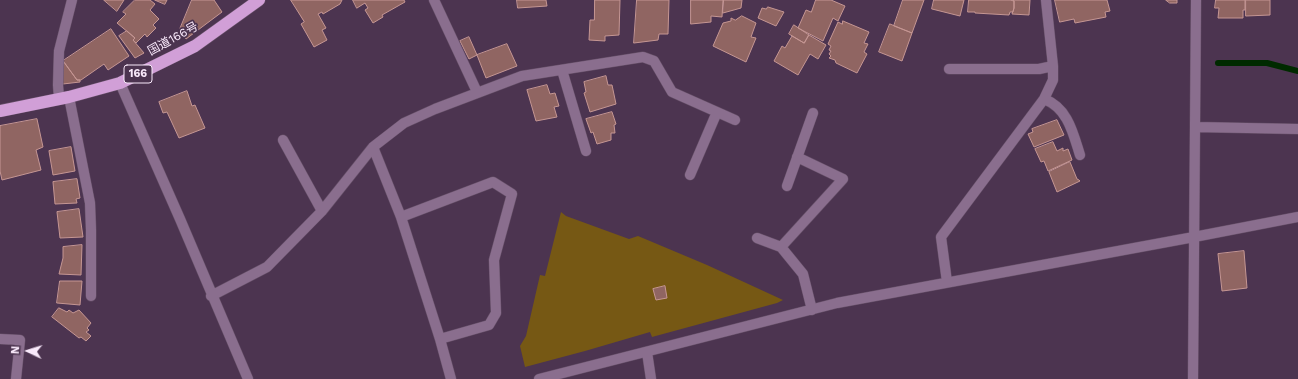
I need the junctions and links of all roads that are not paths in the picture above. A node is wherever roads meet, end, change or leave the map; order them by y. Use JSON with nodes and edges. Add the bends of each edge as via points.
{"nodes":[{"id":1,"x":72,"y":0,"type":"edge"},
{"id":2,"x":259,"y":0,"type":"edge"},
{"id":3,"x":434,"y":0,"type":"edge"},
{"id":4,"x":1046,"y":0,"type":"edge"},
{"id":5,"x":1196,"y":0,"type":"edge"},
{"id":6,"x":1053,"y":66,"type":"junction"},
{"id":7,"x":950,"y":69,"type":"dead end"},
{"id":8,"x":562,"y":70,"type":"junction"},
{"id":9,"x":120,"y":83,"type":"junction"},
{"id":10,"x":477,"y":92,"type":"junction"},
{"id":11,"x":64,"y":98,"type":"junction"},
{"id":12,"x":1044,"y":99,"type":"junction"},
{"id":13,"x":0,"y":110,"type":"edge"},
{"id":14,"x":717,"y":112,"type":"junction"},
{"id":15,"x":813,"y":113,"type":"dead end"},
{"id":16,"x":735,"y":120,"type":"dead end"},
{"id":17,"x":1195,"y":127,"type":"junction"},
{"id":18,"x":1298,"y":128,"type":"edge"},
{"id":19,"x":283,"y":140,"type":"dead end"},
{"id":20,"x":373,"y":147,"type":"junction"},
{"id":21,"x":586,"y":151,"type":"dead end"},
{"id":22,"x":1080,"y":154,"type":"dead end"},
{"id":23,"x":797,"y":157,"type":"junction"},
{"id":24,"x":690,"y":174,"type":"dead end"},
{"id":25,"x":787,"y":186,"type":"dead end"},
{"id":26,"x":322,"y":211,"type":"junction"},
{"id":27,"x":401,"y":217,"type":"junction"},
{"id":28,"x":1298,"y":217,"type":"edge"},
{"id":29,"x":1194,"y":237,"type":"junction"},
{"id":30,"x":756,"y":238,"type":"dead end"},
{"id":31,"x":781,"y":247,"type":"junction"},
{"id":32,"x":947,"y":282,"type":"junction"},
{"id":33,"x":91,"y":296,"type":"dead end"},
{"id":34,"x":211,"y":296,"type":"junction"},
{"id":35,"x":812,"y":310,"type":"junction"},
{"id":36,"x":0,"y":339,"type":"edge"},
{"id":37,"x":440,"y":339,"type":"junction"},
{"id":38,"x":647,"y":352,"type":"junction"},
{"id":39,"x":16,"y":379,"type":"edge"},
{"id":40,"x":248,"y":379,"type":"edge"},
{"id":41,"x":451,"y":379,"type":"edge"},
{"id":42,"x":539,"y":379,"type":"edge"},
{"id":43,"x":651,"y":379,"type":"edge"},
{"id":44,"x":1193,"y":379,"type":"edge"}],
"edges":[{"from":1,"to":11,"type":"street","via":[[59,51],[58,85]]},
{"from":2,"to":9,"type":"highway","name":"国道166号","number":"166","via":[[195,46]]},
{"from":3,"to":10,"type":"street"},
{"from":4,"to":6,"type":"street"},
{"from":5,"to":17,"type":"street"},
{"from":6,"to":7,"type":"street","via":[[1039,69]]},
{"from":6,"to":12,"type":"street","via":[[1053,80]]},
{"from":8,"to":10,"type":"street","via":[[522,76]]},
{"from":8,"to":14,"type":"street","via":[[642,57],[654,61],[672,92]]},
{"from":8,"to":21,"type":"street"},
{"from":9,"to":11,"type":"highway","name":"国道166号","number":"166"},
{"from":9,"to":34,"type":"street"},
{"from":10,"to":20,"type":"street","via":[[404,123]]},
{"from":11,"to":13,"type":"highway","name":"国道166号","number":"166"},
{"from":11,"to":33,"type":"street","via":[[90,203]]},
{"from":12,"to":22,"type":"street","via":[[1052,102],[1070,122]]},
{"from":12,"to":32,"type":"street","via":[[941,237]]},
{"from":14,"to":16,"type":"street"},
{"from":14,"to":24,"type":"street"},
{"from":15,"to":23,"type":"street"},
{"from":17,"to":18,"type":"street"},
{"from":17,"to":29,"type":"street"},
{"from":19,"to":26,"type":"street"},
{"from":20,"to":26,"type":"street"},
{"from":20,"to":27,"type":"street"},
{"from":23,"to":25,"type":"street"},
{"from":23,"to":31,"type":"street","via":[[843,179]]},
{"from":26,"to":34,"type":"street","via":[[267,267]]},
{"from":27,"to":37,"type":"street"},
{"from":27,"to":37,"type":"street","via":[[493,182],[512,194],[494,260],[496,313],[489,325]]},
{"from":28,"to":29,"type":"street"},
{"from":29,"to":32,"type":"street"},
{"from":29,"to":44,"type":"street"},
{"from":30,"to":31,"type":"street"},
{"from":31,"to":35,"type":"street","via":[[803,274]]},
{"from":32,"to":35,"type":"street"},
{"from":34,"to":40,"type":"street"},
{"from":35,"to":38,"type":"street"},
{"from":36,"to":39,"type":"street","via":[[20,340]]},
{"from":37,"to":41,"type":"street"},
{"from":38,"to":42,"type":"street"},
{"from":38,"to":43,"type":"street"}]}
